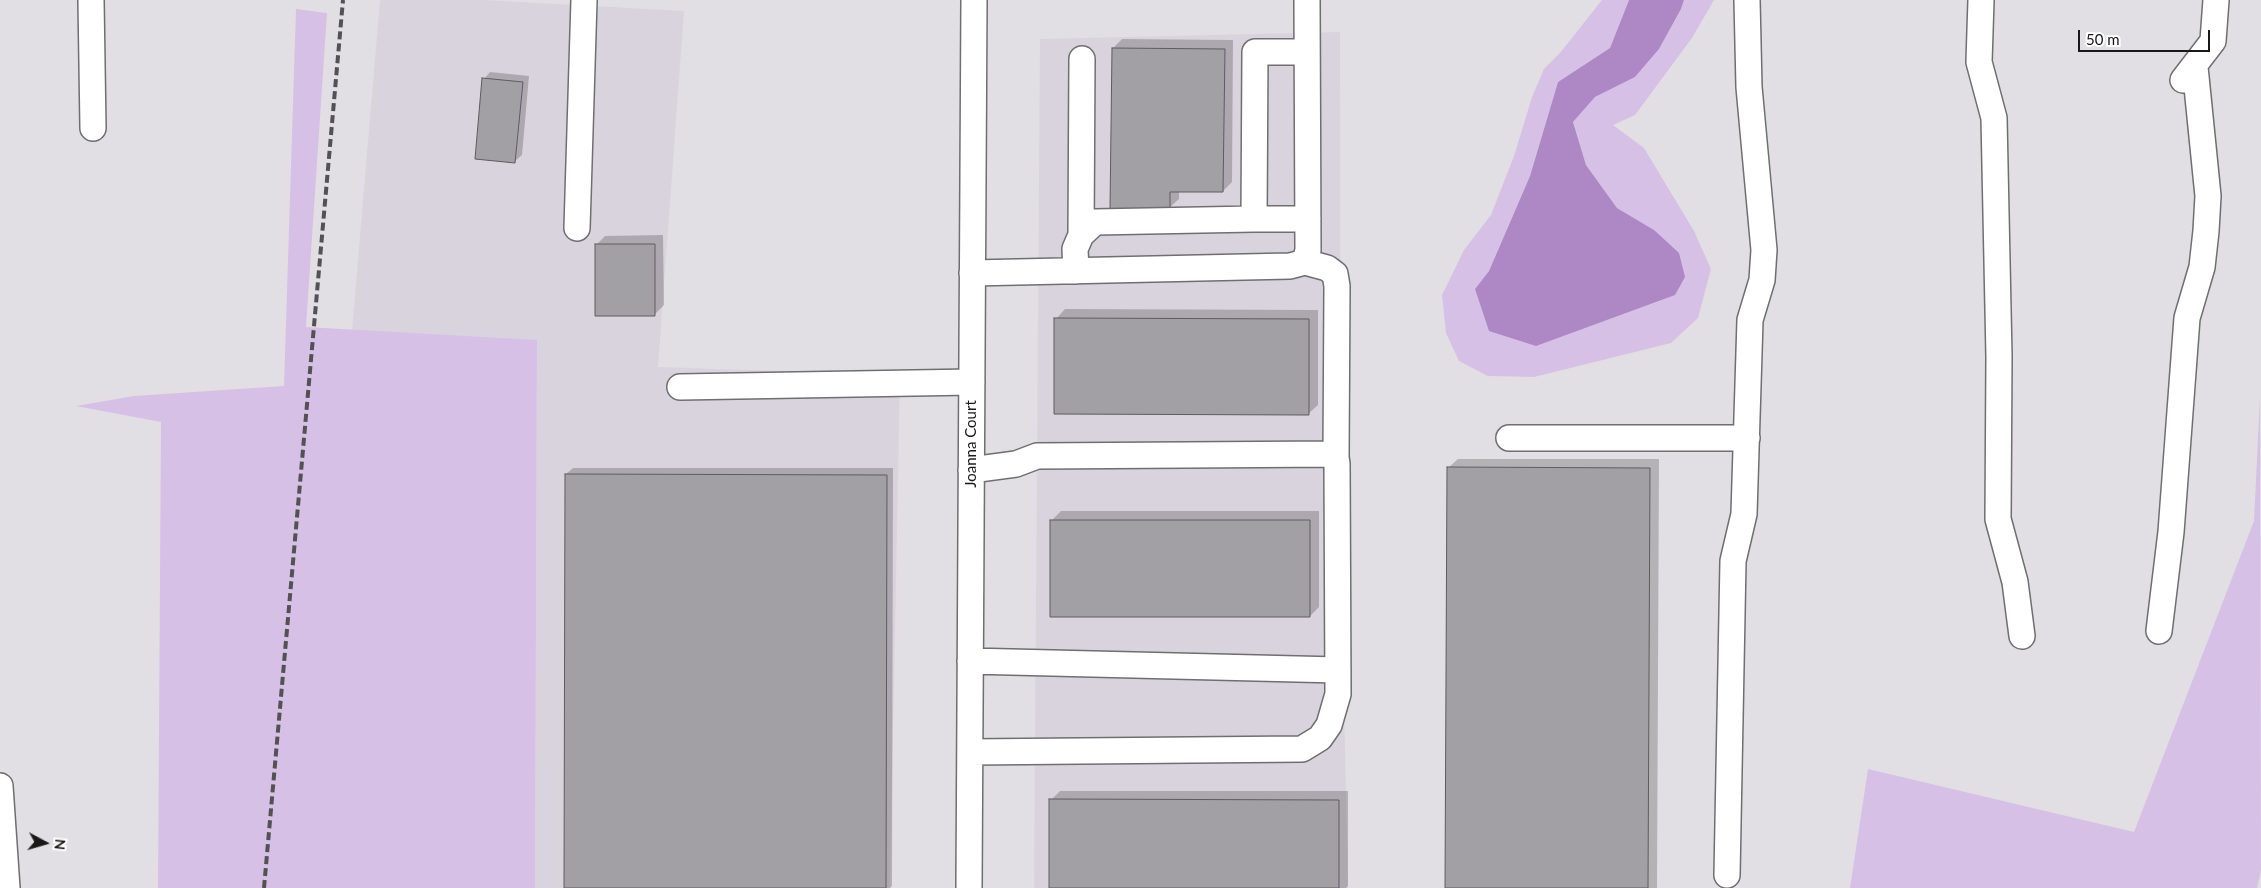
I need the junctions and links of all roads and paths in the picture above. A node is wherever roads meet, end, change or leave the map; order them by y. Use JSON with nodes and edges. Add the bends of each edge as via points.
{"nodes":[{"id":1,"x":91,"y":0,"type":"edge"},
{"id":2,"x":584,"y":0,"type":"edge"},
{"id":3,"x":974,"y":0,"type":"edge"},
{"id":4,"x":1307,"y":0,"type":"edge"},
{"id":5,"x":1747,"y":0,"type":"edge"},
{"id":6,"x":1981,"y":0,"type":"edge"},
{"id":7,"x":2216,"y":0,"type":"edge"},
{"id":8,"x":1307,"y":52,"type":"junction"},
{"id":9,"x":1082,"y":59,"type":"dead end"},
{"id":10,"x":93,"y":128,"type":"dead end"},
{"id":11,"x":1254,"y":219,"type":"junction"},
{"id":12,"x":1308,"y":219,"type":"junction"},
{"id":13,"x":576,"y":228,"type":"dead end"},
{"id":14,"x":1081,"y":235,"type":"junction"},
{"id":15,"x":1305,"y":262,"type":"junction"},
{"id":16,"x":1076,"y":271,"type":"junction"},
{"id":17,"x":972,"y":274,"type":"junction"},
{"id":18,"x":972,"y":382,"type":"junction"},
{"id":19,"x":680,"y":386,"type":"dead end"},
{"id":20,"x":1509,"y":438,"type":"dead end"},
{"id":21,"x":1747,"y":438,"type":"junction"},
{"id":22,"x":1336,"y":457,"type":"junction"},
{"id":23,"x":971,"y":470,"type":"junction"},
{"id":24,"x":2159,"y":631,"type":"dead end"},
{"id":25,"x":2022,"y":636,"type":"dead end"},
{"id":26,"x":970,"y":661,"type":"junction"},
{"id":27,"x":1338,"y":670,"type":"junction"},
{"id":28,"x":970,"y":752,"type":"junction"},
{"id":29,"x":0,"y":786,"type":"edge"},
{"id":30,"x":1,"y":811,"type":"edge"},
{"id":31,"x":1727,"y":875,"type":"dead end"},
{"id":32,"x":7,"y":888,"type":"edge"},
{"id":33,"x":969,"y":888,"type":"edge"}],
"edges":[{"from":1,"to":10,"type":"street"},
{"from":2,"to":13,"type":"street"},
{"from":3,"to":17,"type":"street","name":"Joanna Court"},
{"from":4,"to":8,"type":"street"},
{"from":5,"to":21,"type":"street","via":[[1749,87],[1764,250],[1762,280],[1750,320]]},
{"from":6,"to":25,"type":"street","via":[[1979,62],[1994,118],[1995,137],[1998,519],[2015,582]]},
{"from":7,"to":24,"type":"street","via":[[2213,41],[2187,75],[2208,196],[2202,267],[2187,318]]},
{"from":8,"to":11,"type":"street","via":[[1255,52]]},
{"from":8,"to":12,"type":"street"},
{"from":9,"to":14,"type":"street"},
{"from":11,"to":12,"type":"street"},
{"from":11,"to":14,"type":"street","via":[[1095,222]]},
{"from":12,"to":15,"type":"street"},
{"from":14,"to":16,"type":"street","via":[[1075,249]]},
{"from":15,"to":16,"type":"street","via":[[1290,266]]},
{"from":15,"to":22,"type":"street","via":[[1331,271],[1335,274],[1337,286]]},
{"from":16,"to":17,"type":"street"},
{"from":17,"to":18,"type":"street","name":"Joanna Court"},
{"from":18,"to":19,"type":"street"},
{"from":18,"to":23,"type":"street","name":"Joanna Court"},
{"from":20,"to":21,"type":"street"},
{"from":21,"to":31,"type":"street","via":[[1744,514],[1733,561]]},
{"from":22,"to":23,"type":"street","via":[[1328,453],[1037,456],[1016,464]]},
{"from":22,"to":27,"type":"street"},
{"from":23,"to":26,"type":"street","name":"Joanna Court"},
{"from":26,"to":27,"type":"street"},
{"from":26,"to":28,"type":"street","name":"Joanna Court"},
{"from":27,"to":28,"type":"street","via":[[1338,701],[1329,725],[1320,738],[1302,749]]},
{"from":28,"to":33,"type":"street","name":"Joanna Court"},
{"from":29,"to":30,"type":"street"},
{"from":30,"to":32,"type":"street"}]}
